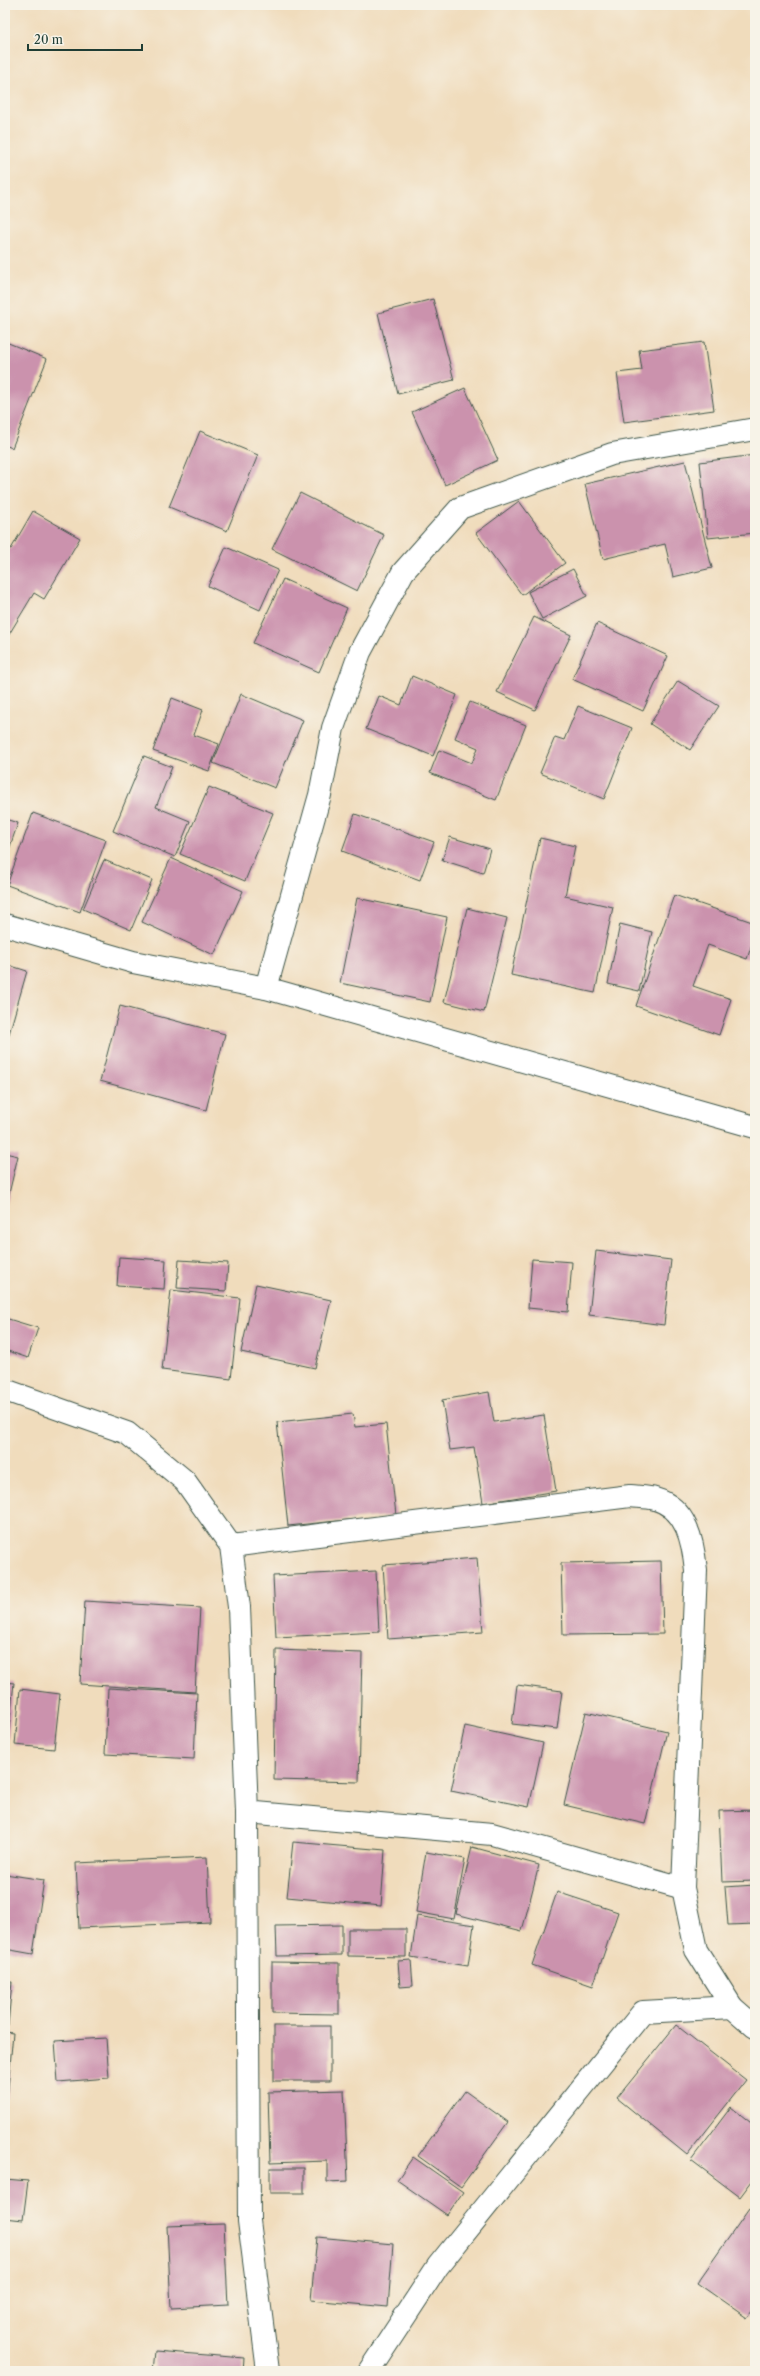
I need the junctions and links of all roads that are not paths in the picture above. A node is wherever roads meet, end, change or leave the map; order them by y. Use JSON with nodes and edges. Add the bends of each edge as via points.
{"nodes":[{"id":1,"x":755,"y":429,"type":"edge"},
{"id":2,"x":5,"y":925,"type":"edge"},
{"id":3,"x":266,"y":988,"type":"junction"},
{"id":4,"x":755,"y":1127,"type":"edge"},
{"id":5,"x":5,"y":1390,"type":"edge"},
{"id":6,"x":231,"y":1546,"type":"junction"},
{"id":7,"x":247,"y":1812,"type":"junction"},
{"id":8,"x":683,"y":1888,"type":"junction"},
{"id":9,"x":732,"y":2007,"type":"junction"},
{"id":10,"x":755,"y":2027,"type":"edge"},
{"id":11,"x":268,"y":2371,"type":"edge"},
{"id":12,"x":369,"y":2371,"type":"edge"}],
"edges":[{"from":1,"to":3,"type":"street","via":[[612,454],[460,508],[403,572],[360,652],[333,728],[320,794]]},
{"from":2,"to":3,"type":"street","via":[[133,962]]},
{"from":3,"to":4,"type":"street"},
{"from":5,"to":6,"type":"street","via":[[127,1433],[185,1481]]},
{"from":6,"to":7,"type":"street","via":[[239,1607]]},
{"from":6,"to":8,"type":"street","via":[[630,1496],[656,1499],[676,1510],[693,1540],[696,1570]]},
{"from":7,"to":8,"type":"street","via":[[492,1834]]},
{"from":7,"to":11,"type":"street","via":[[249,2221]]},
{"from":8,"to":9,"type":"street","via":[[696,1950]]},
{"from":9,"to":10,"type":"street"},
{"from":9,"to":12,"type":"street","via":[[643,2012],[438,2266]]}]}
